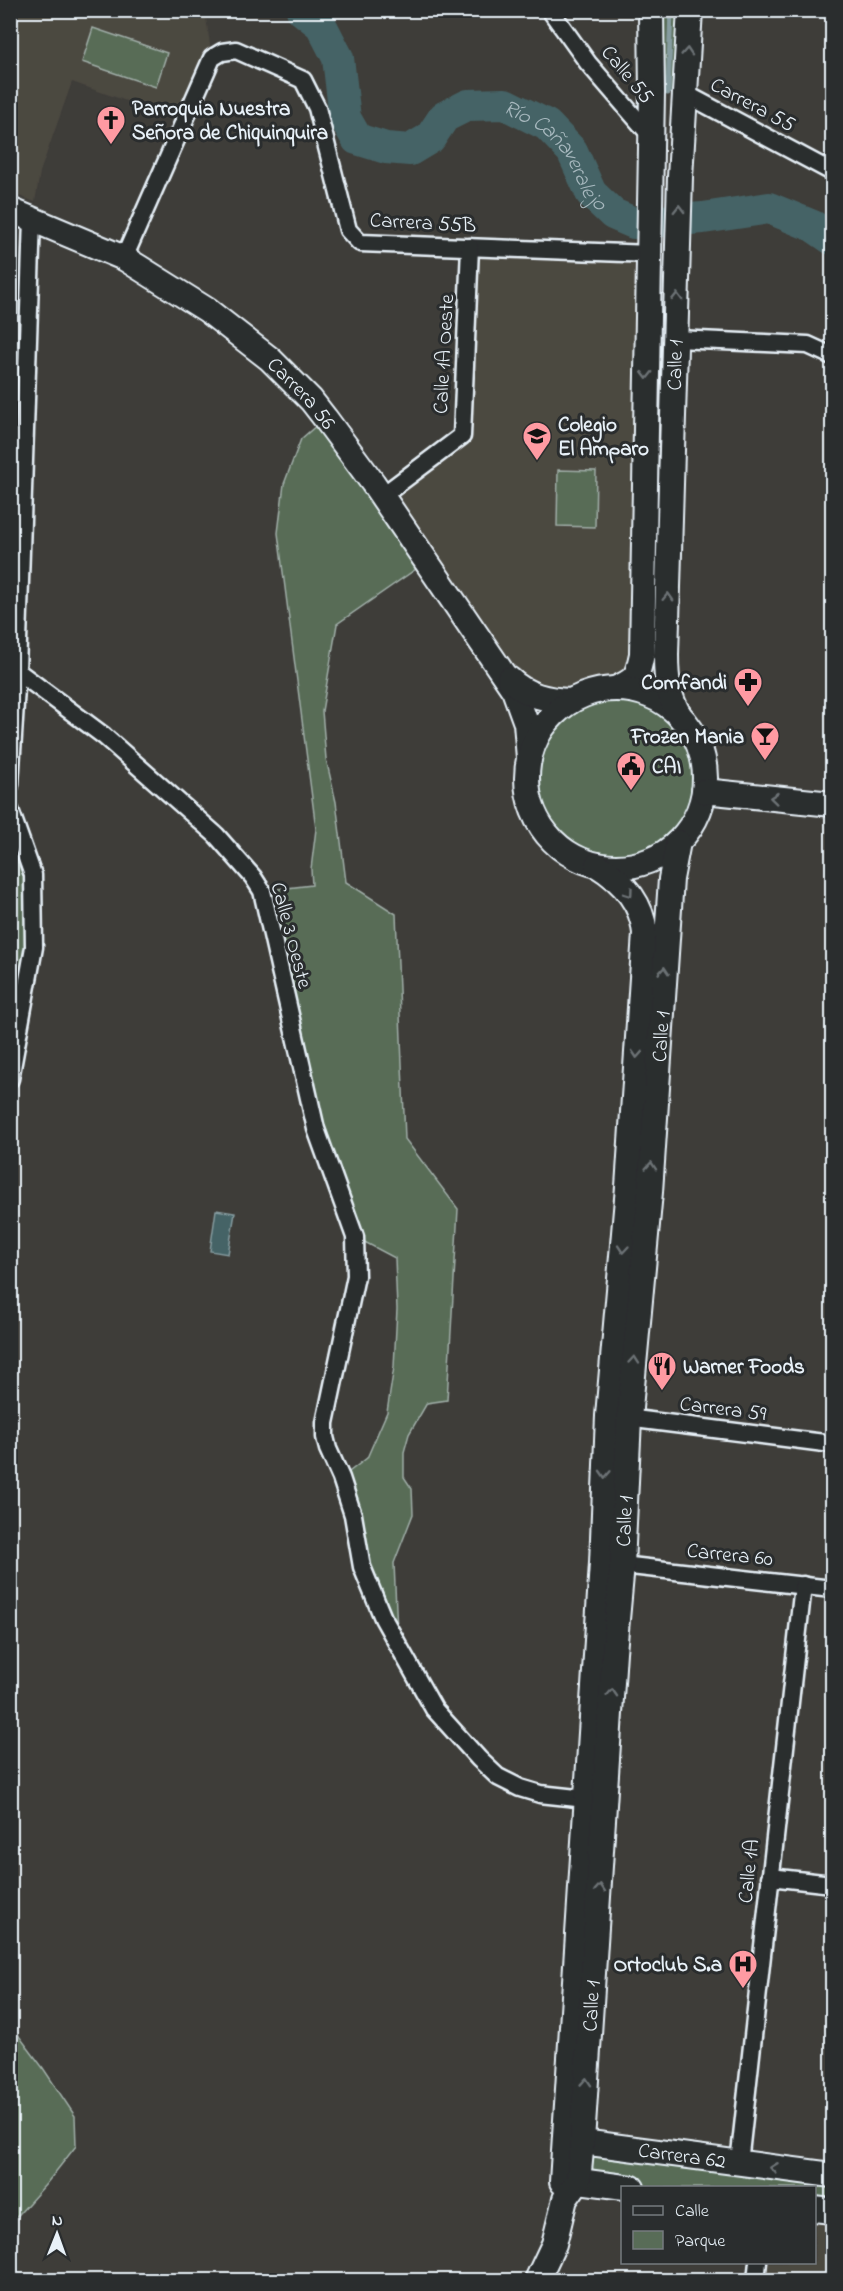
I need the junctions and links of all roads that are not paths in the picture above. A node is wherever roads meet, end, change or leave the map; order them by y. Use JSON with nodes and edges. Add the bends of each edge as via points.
{"nodes":[{"id":1,"x":550,"y":10,"type":"edge"},
{"id":2,"x":651,"y":10,"type":"edge"},
{"id":3,"x":690,"y":10,"type":"edge"},
{"id":4,"x":684,"y":93,"type":"junction"},
{"id":5,"x":651,"y":136,"type":"junction"},
{"id":6,"x":681,"y":137,"type":"junction"},
{"id":7,"x":832,"y":172,"type":"edge"},
{"id":8,"x":21,"y":214,"type":"edge"},
{"id":9,"x":470,"y":247,"type":"junction"},
{"id":10,"x":650,"y":247,"type":"junction"},
{"id":11,"x":124,"y":258,"type":"junction"},
{"id":12,"x":676,"y":339,"type":"junction"},
{"id":13,"x":832,"y":356,"type":"edge"},
{"id":14,"x":382,"y":496,"type":"junction"},
{"id":15,"x":17,"y":671,"type":"junction"},
{"id":16,"x":505,"y":675,"type":"junction"},
{"id":17,"x":615,"y":689,"type":"junction"},
{"id":18,"x":571,"y":701,"type":"junction"},
{"id":19,"x":681,"y":718,"type":"junction"},
{"id":20,"x":529,"y":758,"type":"junction"},
{"id":21,"x":10,"y":785,"type":"edge"},
{"id":22,"x":704,"y":791,"type":"junction"},
{"id":23,"x":832,"y":804,"type":"edge"},
{"id":24,"x":10,"y":810,"type":"edge"},
{"id":25,"x":678,"y":842,"type":"junction"},
{"id":26,"x":597,"y":865,"type":"junction"},
{"id":27,"x":10,"y":1078,"type":"edge"},
{"id":28,"x":619,"y":1417,"type":"junction"},
{"id":29,"x":832,"y":1444,"type":"edge"},
{"id":30,"x":622,"y":1565,"type":"junction"},
{"id":31,"x":803,"y":1585,"type":"junction"},
{"id":32,"x":832,"y":1588,"type":"edge"},
{"id":33,"x":586,"y":1799,"type":"junction"},
{"id":34,"x":770,"y":1877,"type":"junction"},
{"id":35,"x":832,"y":1884,"type":"edge"},
{"id":36,"x":574,"y":2140,"type":"junction"},
{"id":37,"x":739,"y":2163,"type":"junction"},
{"id":38,"x":832,"y":2175,"type":"edge"},
{"id":39,"x":568,"y":2186,"type":"junction"},
{"id":40,"x":621,"y":2187,"type":"edge"},
{"id":41,"x":816,"y":2209,"type":"edge"},
{"id":42,"x":832,"y":2211,"type":"edge"},
{"id":43,"x":758,"y":2264,"type":"edge"},
{"id":44,"x":537,"y":2280,"type":"edge"},
{"id":45,"x":756,"y":2280,"type":"edge"}],
"edges":[{"from":1,"to":5,"type":"street","name":"Calle 55","via":[[588,63]]},
{"from":2,"to":5,"type":"main road","name":"Calle 1"},
{"from":4,"to":3,"type":"main road","name":"Calle 1","one_way":true},
{"from":4,"to":6,"type":"main road","name":"Calle 1"},
{"from":4,"to":7,"type":"street","name":"Carrera 55"},
{"from":5,"to":6,"type":"main road"},
{"from":5,"to":10,"type":"main road","name":"Calle 1"},
{"from":12,"to":6,"type":"main road","name":"Calle 1","one_way":true},
{"from":8,"to":11,"type":"main road","name":"Carrera 56"},
{"from":8,"to":15,"type":"street"},
{"from":9,"to":10,"type":"street","name":"Carrera 55B"},
{"from":9,"to":11,"type":"street","name":"Carrera 55B","via":[[360,243],[348,230],[317,108],[303,80],[236,50],[212,58]]},
{"from":9,"to":14,"type":"street","name":"Calle 1A Oeste","via":[[462,436]]},
{"from":10,"to":17,"type":"main road","name":"Calle 1","one_way":true,"via":[[642,654],[638,675]]},
{"from":11,"to":14,"type":"main road","name":"Carrera 56","via":[[207,310],[270,359],[311,400]]},
{"from":12,"to":13,"type":"street","via":[[808,345]]},
{"from":19,"to":12,"type":"main road","name":"Calle 1","one_way":true,"via":[[666,680]]},
{"from":14,"to":16,"type":"main road","name":"Carrera 56"},
{"from":15,"to":21,"type":"street"},
{"from":15,"to":33,"type":"street","name":"Calle 3 Oeste","via":[[104,736],[216,835],[262,891],[316,1129],[355,1237],[356,1276],[325,1437],[353,1515],[362,1567],[383,1618],[434,1709],[479,1759],[498,1777],[520,1788]]},
{"from":16,"to":18,"type":"main road","name":"Carrera 56","via":[[528,693]]},
{"from":16,"to":20,"type":"main road","name":"Carrera 56","via":[[526,723]]},
{"from":17,"to":18,"type":"main road"},
{"from":17,"to":19,"type":"main road","via":[[648,695]]},
{"from":18,"to":20,"type":"main road","via":[[544,726]]},
{"from":19,"to":22,"type":"main road","via":[[702,756]]},
{"from":20,"to":26,"type":"main road","via":[[529,799],[543,829],[566,852]]},
{"from":23,"to":22,"type":"main road","one_way":true},
{"from":22,"to":25,"type":"main road","via":[[695,818]]},
{"from":24,"to":27,"type":"street","via":[[33,874],[34,936]]},
{"from":25,"to":26,"type":"main road","via":[[640,863]]},
{"from":28,"to":25,"type":"main road","name":"Calle 1","one_way":true,"via":[[650,1180],[671,879]]},
{"from":26,"to":28,"type":"main road","name":"Calle 1","one_way":true,"via":[[631,894],[644,921],[645,933],[628,1187]]},
{"from":28,"to":29,"type":"street","name":"Carrera 59"},
{"from":28,"to":30,"type":"main road","name":"Calle 1"},
{"from":28,"to":33,"type":"main road","name":"Calle 1","one_way":true,"via":[[602,1563]]},
{"from":30,"to":31,"type":"street","name":"Carrera 60"},
{"from":36,"to":30,"type":"main road","name":"Calle 1","one_way":true},
{"from":31,"to":32,"type":"street","name":"Carrera 60"},
{"from":31,"to":34,"type":"street","name":"Calle 1A"},
{"from":33,"to":36,"type":"main road","name":"Calle 1"},
{"from":34,"to":35,"type":"street"},
{"from":34,"to":37,"type":"street","name":"Calle 1A"},
{"from":36,"to":37,"type":"main road","name":"Carrera 62"},
{"from":36,"to":39,"type":"main road","name":"Calle 1"},
{"from":38,"to":37,"type":"main road","name":"Carrera 62","one_way":true},
{"from":39,"to":40,"type":"main road","name":"Carrera 62"},
{"from":39,"to":44,"type":"main road","name":"Calle 1","via":[[554,2244]]},
{"from":41,"to":42,"type":"main road"},
{"from":43,"to":45,"type":"street"}]}
